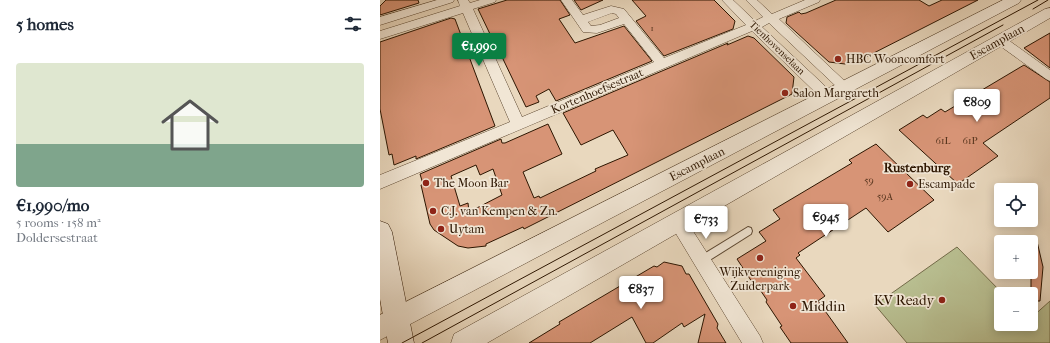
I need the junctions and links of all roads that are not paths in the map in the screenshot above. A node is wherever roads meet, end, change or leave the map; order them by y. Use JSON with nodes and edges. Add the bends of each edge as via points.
{"nodes":[{"id":1,"x":449,"y":0,"type":"edge"},
{"id":2,"x":492,"y":0,"type":"edge"},
{"id":3,"x":566,"y":0,"type":"edge"},
{"id":4,"x":727,"y":0,"type":"edge"},
{"id":5,"x":751,"y":0,"type":"edge"},
{"id":6,"x":815,"y":0,"type":"edge"},
{"id":7,"x":1014,"y":0,"type":"edge"},
{"id":8,"x":465,"y":4,"type":"edge"},
{"id":9,"x":1050,"y":12,"type":"edge"},
{"id":10,"x":771,"y":18,"type":"junction"},
{"id":11,"x":380,"y":21,"type":"edge"},
{"id":12,"x":753,"y":25,"type":"junction"},
{"id":13,"x":380,"y":35,"type":"edge"},
{"id":14,"x":1000,"y":40,"type":"junction"},
{"id":15,"x":662,"y":64,"type":"junction"},
{"id":16,"x":1050,"y":76,"type":"edge"},
{"id":17,"x":845,"y":87,"type":"junction"},
{"id":18,"x":824,"y":98,"type":"junction"},
{"id":19,"x":518,"y":124,"type":"junction"},
{"id":20,"x":387,"y":179,"type":"edge"},
{"id":21,"x":678,"y":222,"type":"junction"},
{"id":22,"x":748,"y":231,"type":"dead end"},
{"id":23,"x":380,"y":232,"type":"edge"},
{"id":24,"x":702,"y":260,"type":"junction"},
{"id":25,"x":393,"y":330,"type":"edge"},
{"id":26,"x":463,"y":343,"type":"edge"},
{"id":27,"x":753,"y":343,"type":"edge"}],
"edges":[{"from":1,"to":11,"type":"street"},
{"from":2,"to":8,"type":"street"},
{"from":3,"to":15,"type":"street","via":[[587,29],[595,30],[626,19]]},
{"from":4,"to":12,"type":"street","name":"Tienhovenselaan"},
{"from":5,"to":10,"type":"street","name":"Tienhovenselaan"},
{"from":6,"to":10,"type":"street","name":"Kortenhoefsestraat"},
{"from":7,"to":17,"type":"street","name":"Escamplaan"},
{"from":8,"to":13,"type":"street"},
{"from":8,"to":19,"type":"street"},
{"from":9,"to":14,"type":"street","name":"Escamplaan"},
{"from":10,"to":12,"type":"street","name":"Kortenhoefsestraat"},
{"from":10,"to":17,"type":"street","name":"Tienhovenselaan"},
{"from":12,"to":15,"type":"street","name":"Kortenhoefsestraat"},
{"from":12,"to":18,"type":"street","name":"Tienhovenselaan","via":[[819,88]]},
{"from":14,"to":16,"type":"street"},
{"from":14,"to":21,"type":"street","name":"Escamplaan"},
{"from":15,"to":19,"type":"street","name":"Kortenhoefsestraat"},
{"from":17,"to":18,"type":"street","name":"Escamplaan"},
{"from":18,"to":25,"type":"street","name":"Escamplaan"},
{"from":19,"to":20,"type":"street","name":"Kortenhoefsestraat"},
{"from":21,"to":24,"type":"street"},
{"from":21,"to":26,"type":"street","name":"Escamplaan"},
{"from":22,"to":24,"type":"lane"},
{"from":23,"to":25,"type":"main road"},
{"from":24,"to":27,"type":"street"}]}
